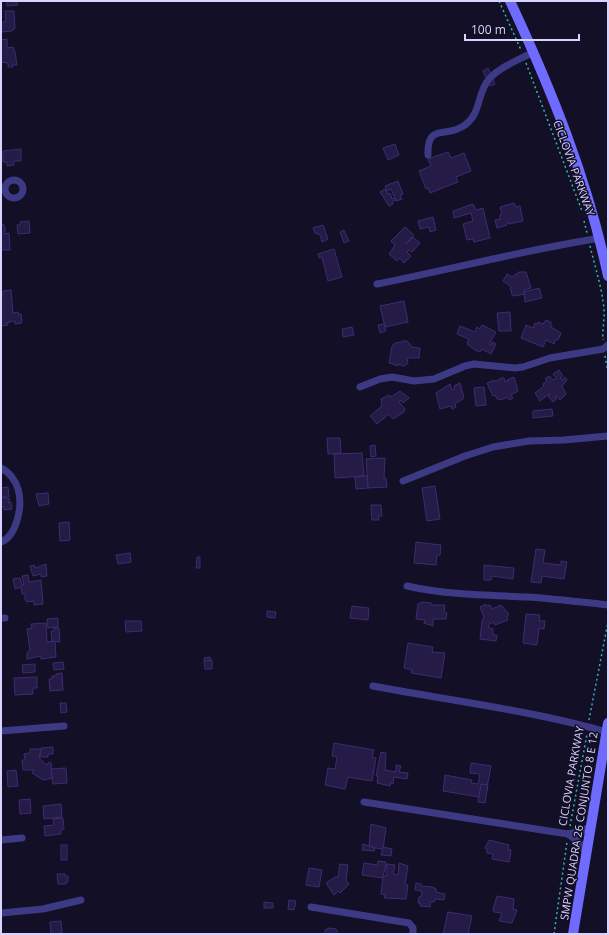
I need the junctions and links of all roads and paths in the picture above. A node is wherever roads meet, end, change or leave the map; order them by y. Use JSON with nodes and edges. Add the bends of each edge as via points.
{"nodes":[{"id":1,"x":499,"y":1,"type":"edge"},
{"id":2,"x":510,"y":1,"type":"edge"},
{"id":3,"x":534,"y":52,"type":"junction"},
{"id":4,"x":524,"y":57,"type":"junction"},
{"id":5,"x":428,"y":155,"type":"dead end"},
{"id":6,"x":600,"y":238,"type":"junction"},
{"id":7,"x":588,"y":240,"type":"junction"},
{"id":8,"x":608,"y":276,"type":"edge"},
{"id":9,"x":377,"y":284,"type":"dead end"},
{"id":10,"x":606,"y":348,"type":"edge"},
{"id":11,"x":608,"y":372,"type":"edge"},
{"id":12,"x":360,"y":387,"type":"dead end"},
{"id":13,"x":608,"y":436,"type":"edge"},
{"id":14,"x":1,"y":468,"type":"edge"},
{"id":15,"x":403,"y":481,"type":"dead end"},
{"id":16,"x":1,"y":542,"type":"edge"},
{"id":17,"x":407,"y":586,"type":"dead end"},
{"id":18,"x":608,"y":605,"type":"edge"},
{"id":19,"x":608,"y":622,"type":"edge"},
{"id":20,"x":373,"y":686,"type":"dead end"},
{"id":21,"x":64,"y":726,"type":"dead end"},
{"id":22,"x":588,"y":727,"type":"junction"},
{"id":23,"x":607,"y":727,"type":"edge"},
{"id":24,"x":1,"y":731,"type":"edge"},
{"id":25,"x":364,"y":802,"type":"dead end"},
{"id":26,"x":590,"y":826,"type":"junction"},
{"id":27,"x":568,"y":834,"type":"junction"},
{"id":28,"x":22,"y":838,"type":"dead end"},
{"id":29,"x":1,"y":840,"type":"edge"},
{"id":30,"x":586,"y":854,"type":"junction"},
{"id":31,"x":81,"y":900,"type":"dead end"},
{"id":32,"x":311,"y":907,"type":"dead end"},
{"id":33,"x":1,"y":913,"type":"edge"},
{"id":34,"x":413,"y":934,"type":"edge"},
{"id":35,"x":554,"y":934,"type":"edge"},
{"id":36,"x":573,"y":934,"type":"edge"}],
"edges":[{"from":1,"to":4,"type":"path","name":"CICLOVIA PARKWAY"},
{"from":2,"to":3,"type":"street"},
{"from":3,"to":4,"type":"street"},
{"from":3,"to":6,"type":"street","via":[[564,124]]},
{"from":4,"to":5,"type":"street","via":[[489,80],[477,111],[464,126],[432,136],[427,142]]},
{"from":4,"to":7,"type":"path","name":"CICLOVIA PARKWAY","via":[[583,215]]},
{"from":6,"to":7,"type":"street"},
{"from":6,"to":8,"type":"street"},
{"from":7,"to":9,"type":"street","via":[[552,245]]},
{"from":7,"to":10,"type":"path","name":"CICLOVIA PARKWAY","via":[[602,290],[605,312],[602,326]]},
{"from":10,"to":11,"type":"path","name":"CICLOVIA PARKWAY"},
{"from":10,"to":12,"type":"street","via":[[550,358],[523,367],[474,364],[434,379],[414,381],[392,377]]},
{"from":13,"to":15,"type":"street","via":[[529,440],[493,447]]},
{"from":14,"to":16,"type":"street","via":[[14,481],[19,497],[15,528],[10,536]]},
{"from":17,"to":18,"type":"street","via":[[433,592],[473,596],[549,599]]},
{"from":19,"to":22,"type":"path","name":"CICLOVIA PARKWAY"},
{"from":20,"to":22,"type":"street","via":[[519,711]]},
{"from":21,"to":24,"type":"street"},
{"from":22,"to":23,"type":"street"},
{"from":22,"to":27,"type":"path","name":"CICLOVIA PARKWAY"},
{"from":23,"to":26,"type":"street","name":"SMPW QUADRA 26 CONJUNTO 8 E 12"},
{"from":25,"to":27,"type":"street"},
{"from":26,"to":27,"type":"street"},
{"from":26,"to":30,"type":"street","name":"SMPW QUADRA 26 CONJUNTO 8 E 12"},
{"from":27,"to":30,"type":"street","via":[[581,844]]},
{"from":27,"to":35,"type":"path","name":"CICLOVIA PARKWAY"},
{"from":28,"to":29,"type":"street"},
{"from":30,"to":36,"type":"street","name":"SMPW QUADRA 26 CONJUNTO 8 E 12"},
{"from":31,"to":33,"type":"street","via":[[43,909]]},
{"from":32,"to":34,"type":"street","via":[[409,923],[413,928]]}]}
